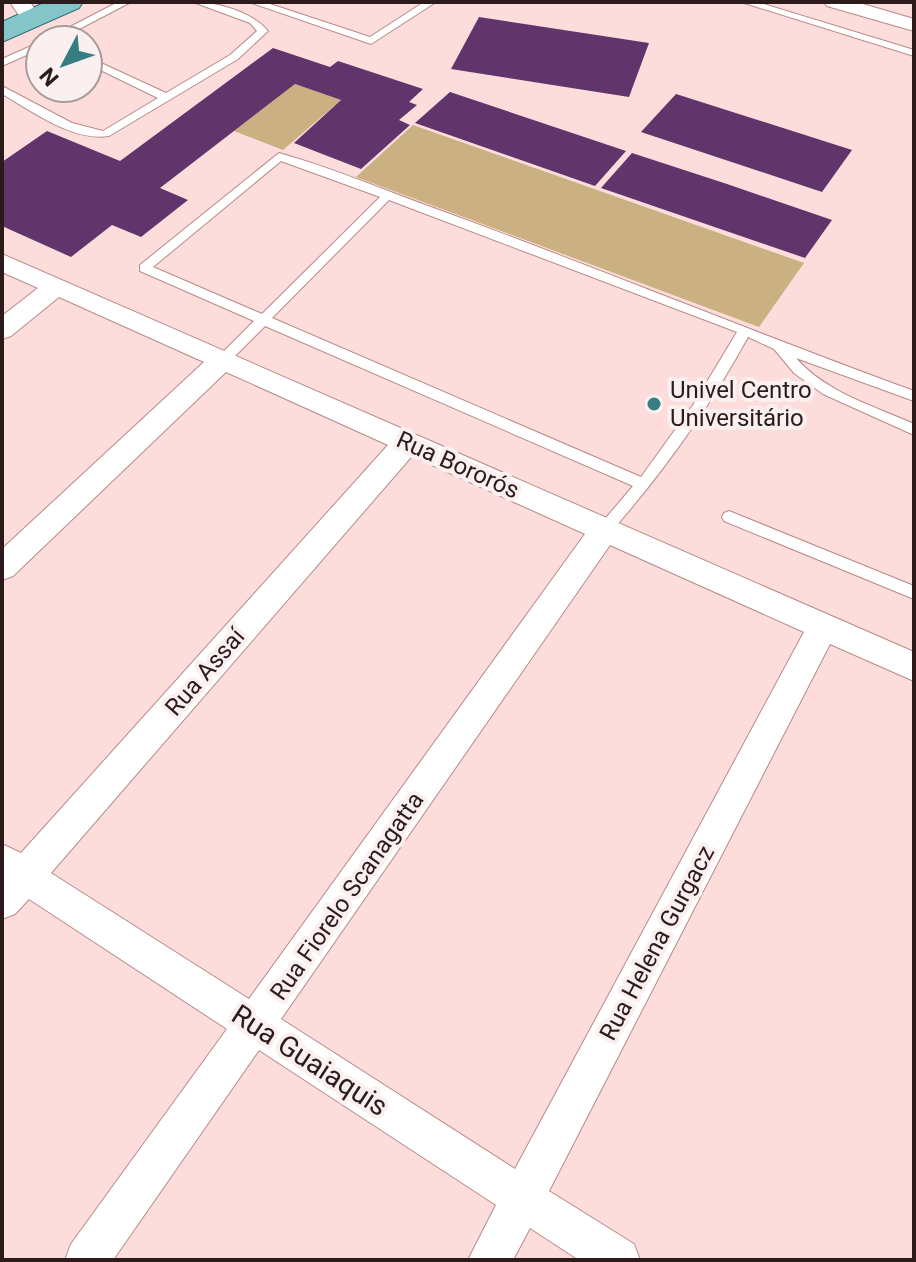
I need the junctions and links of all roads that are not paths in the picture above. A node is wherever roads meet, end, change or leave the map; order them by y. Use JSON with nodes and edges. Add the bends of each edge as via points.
{"nodes":[{"id":1,"x":69,"y":2,"type":"edge"},
{"id":2,"x":126,"y":2,"type":"edge"},
{"id":3,"x":198,"y":2,"type":"edge"},
{"id":4,"x":233,"y":2,"type":"edge"},
{"id":5,"x":254,"y":2,"type":"edge"},
{"id":6,"x":431,"y":2,"type":"edge"},
{"id":7,"x":746,"y":2,"type":"edge"},
{"id":8,"x":834,"y":2,"type":"edge"},
{"id":9,"x":221,"y":10,"type":"junction"},
{"id":10,"x":38,"y":24,"type":"edge"},
{"id":11,"x":43,"y":24,"type":"edge"},
{"id":12,"x":914,"y":25,"type":"edge"},
{"id":13,"x":24,"y":28,"type":"edge"},
{"id":14,"x":2,"y":33,"type":"edge"},
{"id":15,"x":24,"y":38,"type":"edge"},
{"id":16,"x":914,"y":53,"type":"edge"},
{"id":17,"x":2,"y":63,"type":"edge"},
{"id":18,"x":104,"y":68,"type":"edge"},
{"id":19,"x":3,"y":91,"type":"edge"},
{"id":20,"x":168,"y":98,"type":"junction"},
{"id":21,"x":387,"y":196,"type":"junction"},
{"id":22,"x":2,"y":262,"type":"edge"},
{"id":23,"x":57,"y":286,"type":"junction"},
{"id":24,"x":261,"y":321,"type":"junction"},
{"id":25,"x":2,"y":330,"type":"edge"},
{"id":26,"x":745,"y":330,"type":"junction"},
{"id":27,"x":779,"y":346,"type":"junction"},
{"id":28,"x":810,"y":357,"type":"junction"},
{"id":29,"x":223,"y":360,"type":"junction"},
{"id":30,"x":799,"y":370,"type":"junction"},
{"id":31,"x":914,"y":396,"type":"edge"},
{"id":32,"x":914,"y":430,"type":"edge"},
{"id":33,"x":408,"y":442,"type":"junction"},
{"id":34,"x":643,"y":484,"type":"junction"},
{"id":35,"x":729,"y":517,"type":"dead end"},
{"id":36,"x":604,"y":530,"type":"junction"},
{"id":37,"x":2,"y":568,"type":"edge"},
{"id":38,"x":914,"y":593,"type":"edge"},
{"id":39,"x":823,"y":627,"type":"junction"},
{"id":40,"x":914,"y":667,"type":"edge"},
{"id":41,"x":10,"y":879,"type":"edge"},
{"id":42,"x":256,"y":1025,"type":"junction"},
{"id":43,"x":522,"y":1198,"type":"junction"},
{"id":44,"x":87,"y":1260,"type":"edge"},
{"id":45,"x":490,"y":1260,"type":"edge"},
{"id":46,"x":618,"y":1260,"type":"edge"}],
"edges":[{"from":1,"to":10,"type":"main road"},
{"from":2,"to":11,"type":"lane"},
{"from":3,"to":9,"type":"lane"},
{"from":4,"to":9,"type":"lane"},
{"from":5,"to":6,"type":"lane","via":[[371,41]]},
{"from":7,"to":16,"type":"lane"},
{"from":8,"to":12,"type":"street"},
{"from":9,"to":20,"type":"lane","via":[[249,19],[263,31]]},
{"from":13,"to":14,"type":"main road"},
{"from":15,"to":17,"type":"lane"},
{"from":18,"to":20,"type":"lane"},
{"from":19,"to":20,"type":"lane","via":[[98,135]]},
{"from":21,"to":24,"type":"lane"},
{"from":21,"to":24,"type":"lane","via":[[279,156],[144,268]]},
{"from":21,"to":26,"type":"lane"},
{"from":22,"to":23,"type":"street","name":"Rua Bororós"},
{"from":23,"to":25,"type":"street"},
{"from":23,"to":29,"type":"street","name":"Rua Bororós"},
{"from":24,"to":29,"type":"lane"},
{"from":24,"to":34,"type":"lane"},
{"from":26,"to":27,"type":"lane"},
{"from":26,"to":34,"type":"lane"},
{"from":27,"to":28,"type":"lane"},
{"from":27,"to":30,"type":"lane"},
{"from":28,"to":30,"type":"lane"},
{"from":28,"to":31,"type":"lane"},
{"from":29,"to":33,"type":"street","name":"Rua Bororós"},
{"from":29,"to":37,"type":"street"},
{"from":30,"to":32,"type":"lane","via":[[828,391]]},
{"from":33,"to":36,"type":"street","name":"Rua Bororós"},
{"from":33,"to":41,"type":"street","name":"Rua Assaí"},
{"from":34,"to":36,"type":"lane"},
{"from":35,"to":38,"type":"lane"},
{"from":36,"to":39,"type":"street","name":"Rua Bororós"},
{"from":36,"to":42,"type":"street","name":"Rua Fiorelo Scanagatta"},
{"from":39,"to":40,"type":"street","name":"Rua Bororós"},
{"from":39,"to":43,"type":"street","name":"Rua Helena Gurgacz"},
{"from":41,"to":42,"type":"street","name":"Rua Guaiaquis"},
{"from":42,"to":43,"type":"street","name":"Rua Guaiaquis"},
{"from":42,"to":44,"type":"street","name":"Rua Fiorelo Scanagatta"},
{"from":43,"to":45,"type":"street","name":"Rua Helena Gurgacz"},
{"from":43,"to":46,"type":"street","name":"Rua Guaiaquis"}]}
